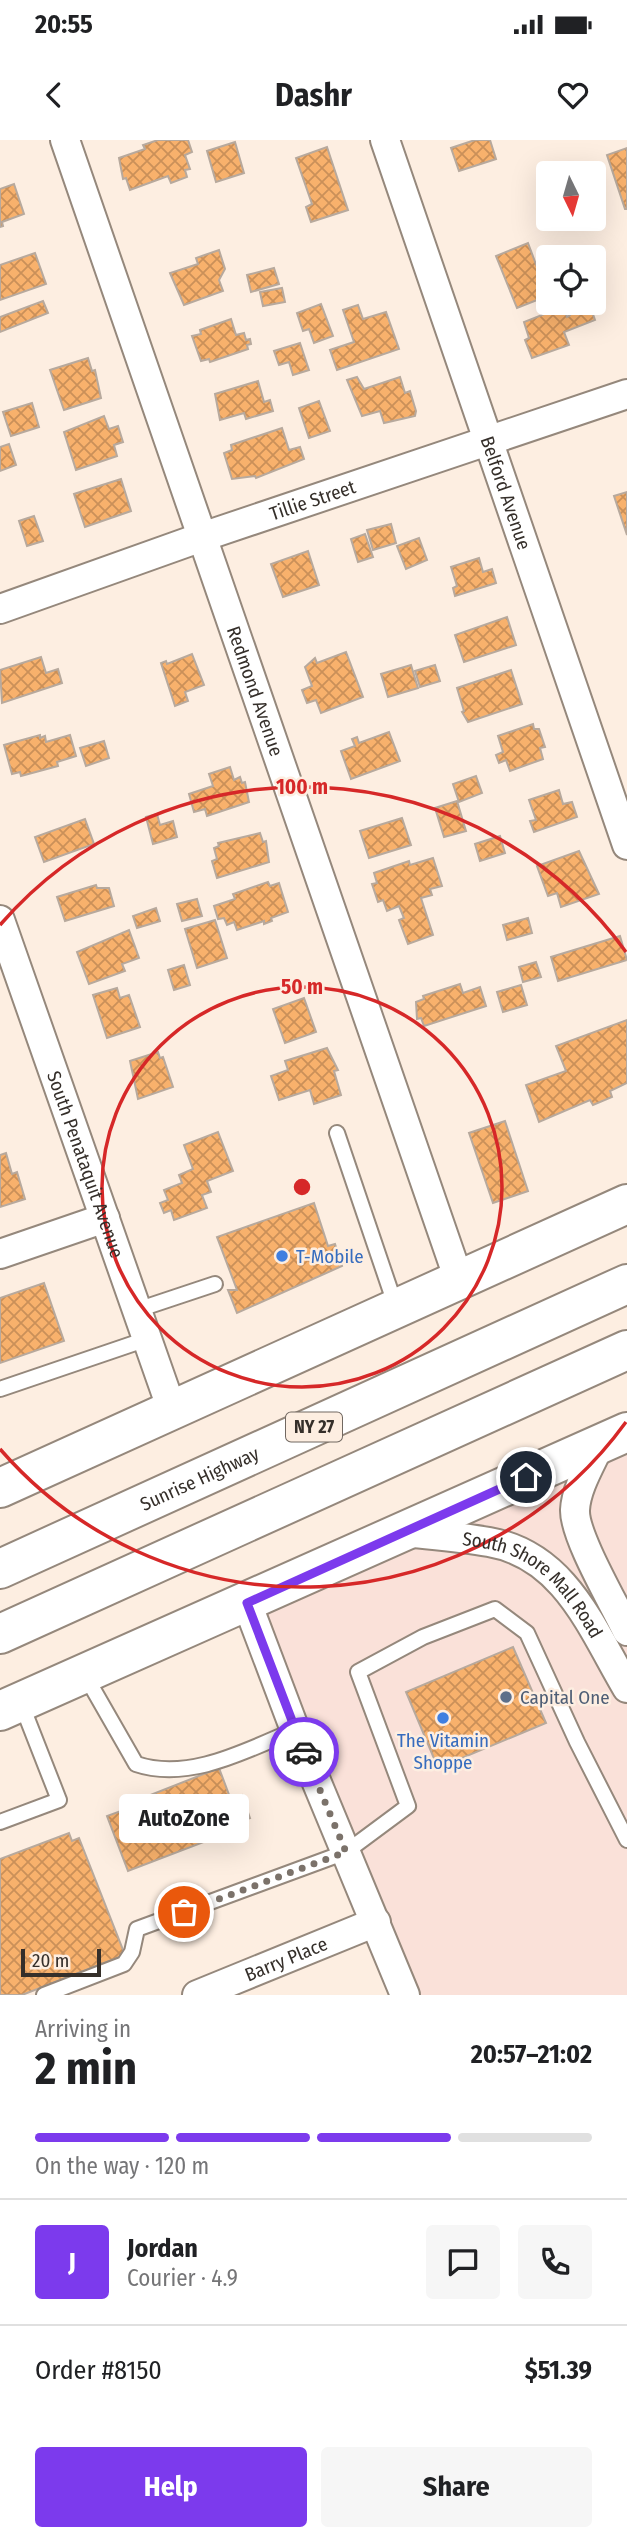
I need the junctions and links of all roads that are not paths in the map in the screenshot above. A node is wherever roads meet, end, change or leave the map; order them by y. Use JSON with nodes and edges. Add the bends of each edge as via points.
{"nodes":[{"id":1,"x":65,"y":140,"type":"edge"},
{"id":2,"x":385,"y":140,"type":"edge"},
{"id":3,"x":627,"y":394,"type":"edge"},
{"id":4,"x":487,"y":441,"type":"junction"},
{"id":5,"x":202,"y":537,"type":"junction"},
{"id":6,"x":0,"y":609,"type":"edge"},
{"id":7,"x":627,"y":845,"type":"edge"},
{"id":8,"x":1,"y":926,"type":"edge"},
{"id":9,"x":337,"y":1133,"type":"dead end"},
{"id":10,"x":627,"y":1204,"type":"edge"},
{"id":11,"x":105,"y":1219,"type":"junction"},
{"id":12,"x":0,"y":1254,"type":"edge"},
{"id":13,"x":459,"y":1280,"type":"junction"},
{"id":14,"x":215,"y":1284,"type":"dead end"},
{"id":15,"x":627,"y":1284,"type":"edge"},
{"id":16,"x":396,"y":1308,"type":"junction"},
{"id":17,"x":137,"y":1310,"type":"junction"},
{"id":18,"x":147,"y":1339,"type":"junction"},
{"id":19,"x":627,"y":1350,"type":"edge"},
{"id":20,"x":0,"y":1389,"type":"edge"},
{"id":21,"x":172,"y":1410,"type":"junction"},
{"id":22,"x":614,"y":1438,"type":"edge"},
{"id":23,"x":0,"y":1488,"type":"edge"},
{"id":24,"x":404,"y":1532,"type":"junction"},
{"id":25,"x":0,"y":1569,"type":"edge"},
{"id":26,"x":247,"y":1603,"type":"junction"},
{"id":27,"x":627,"y":1631,"type":"edge"},
{"id":28,"x":0,"y":1634,"type":"edge"},
{"id":29,"x":85,"y":1675,"type":"junction"},
{"id":30,"x":627,"y":1688,"type":"edge"},
{"id":31,"x":10,"y":1706,"type":"edge"},
{"id":32,"x":295,"y":1730,"type":"junction"},
{"id":33,"x":0,"y":1822,"type":"edge"},
{"id":34,"x":627,"y":1840,"type":"edge"},
{"id":35,"x":346,"y":1852,"type":"junction"},
{"id":36,"x":376,"y":1922,"type":"junction"},
{"id":37,"x":44,"y":1995,"type":"edge"},
{"id":38,"x":197,"y":1995,"type":"edge"},
{"id":39,"x":405,"y":1995,"type":"edge"}],
"edges":[{"from":1,"to":5,"type":"street","name":"Redmond Avenue"},
{"from":2,"to":4,"type":"street","name":"Belford Avenue"},
{"from":3,"to":4,"type":"street","name":"Tillie Street"},
{"from":4,"to":5,"type":"street","name":"Tillie Street"},
{"from":4,"to":7,"type":"street","name":"Belford Avenue"},
{"from":5,"to":6,"type":"street","name":"Tillie Street"},
{"from":5,"to":13,"type":"street","name":"Redmond Avenue"},
{"from":8,"to":11,"type":"street","name":"South Penataquit Avenue"},
{"from":9,"to":16,"type":"lane"},
{"from":10,"to":13,"type":"main road"},
{"from":11,"to":12,"type":"street"},
{"from":11,"to":17,"type":"street","name":"South Penataquit Avenue"},
{"from":13,"to":16,"type":"main road"},
{"from":14,"to":17,"type":"lane"},
{"from":15,"to":25,"type":"main road","name":"Sunrise Highway","number":"NY 27"},
{"from":16,"to":21,"type":"main road"},
{"from":17,"to":18,"type":"street","name":"South Penataquit Avenue"},
{"from":18,"to":20,"type":"lane"},
{"from":18,"to":21,"type":"street","name":"South Penataquit Avenue"},
{"from":19,"to":28,"type":"main road"},
{"from":21,"to":23,"type":"main road"},
{"from":22,"to":24,"type":"main road"},
{"from":22,"to":27,"type":"street","name":"South Shore Mall Road","via":[[579,1492],[575,1512],[579,1531]]},
{"from":24,"to":26,"type":"main road"},
{"from":24,"to":30,"type":"street","name":"South Shore Mall Road","via":[[490,1542],[546,1567],[578,1603]]},
{"from":26,"to":29,"type":"main road"},
{"from":26,"to":32,"type":"street"},
{"from":29,"to":31,"type":"main road"},
{"from":29,"to":32,"type":"lane","via":[[136,1764],[155,1770],[231,1759]]},
{"from":31,"to":33,"type":"lane","via":[[59,1800]]},
{"from":32,"to":35,"type":"street"},
{"from":34,"to":35,"type":"lane","via":[[527,1633],[495,1609],[423,1637],[358,1672],[408,1806]]},
{"from":35,"to":36,"type":"street"},
{"from":35,"to":37,"type":"lane","via":[[137,1929],[124,1964]]},
{"from":36,"to":38,"type":"street","name":"Barry Place"},
{"from":36,"to":39,"type":"street"}]}
